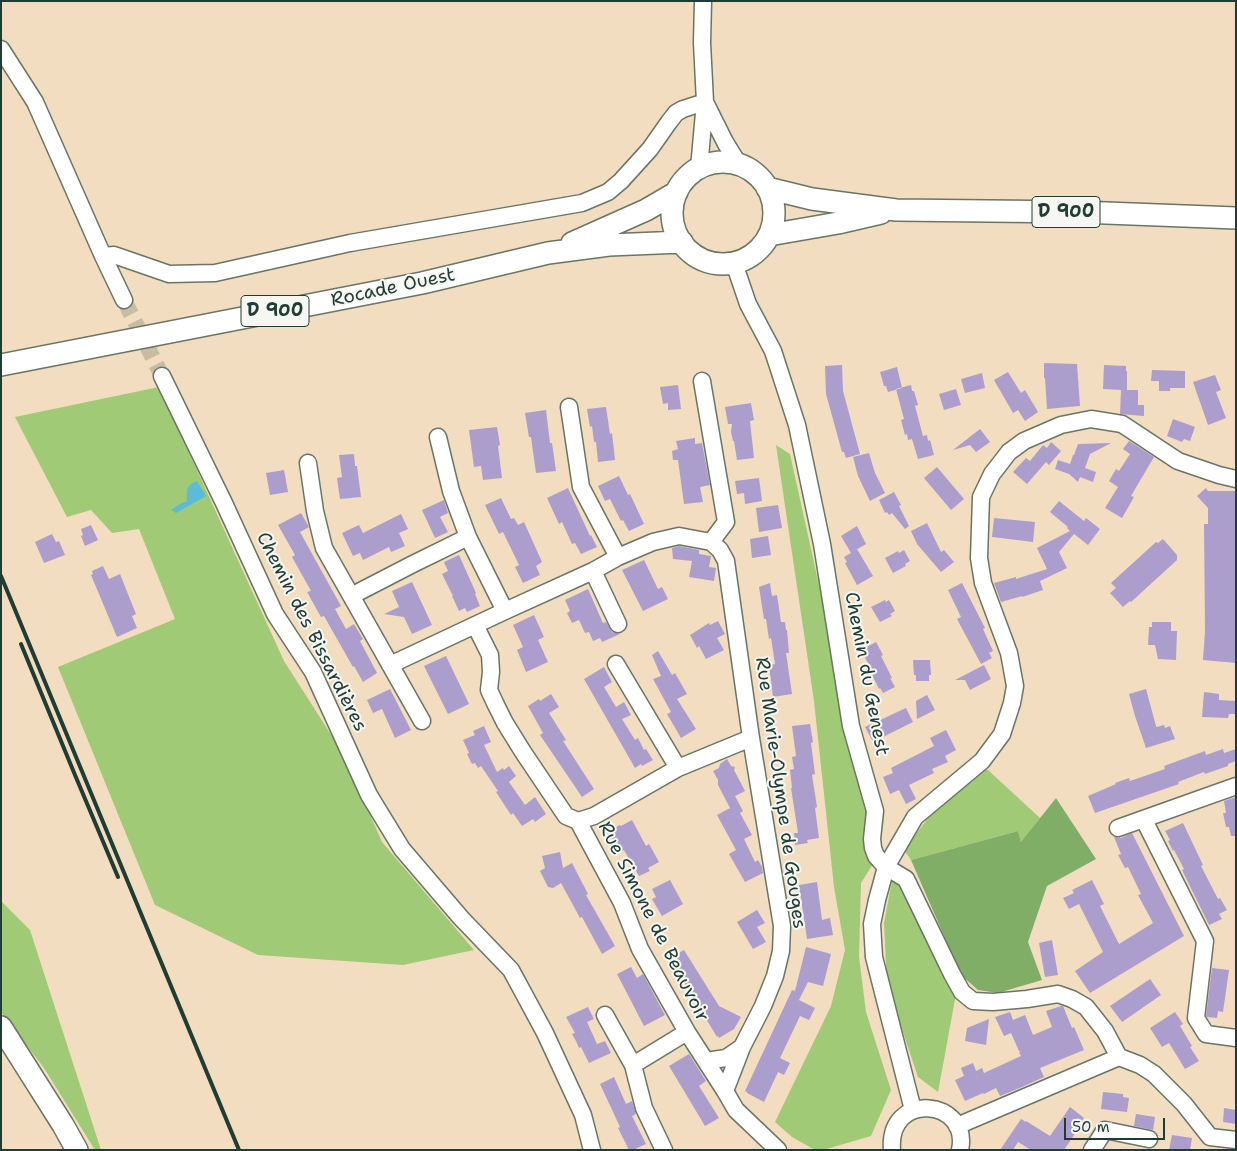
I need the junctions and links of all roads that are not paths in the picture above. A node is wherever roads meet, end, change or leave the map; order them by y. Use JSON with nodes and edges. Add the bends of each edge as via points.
{"nodes":[{"id":1,"x":702,"y":1,"type":"edge"},
{"id":2,"x":1,"y":49,"type":"edge"},
{"id":3,"x":706,"y":102,"type":"junction"},
{"id":4,"x":739,"y":165,"type":"junction"},
{"id":5,"x":699,"y":168,"type":"junction"},
{"id":6,"x":767,"y":188,"type":"junction"},
{"id":7,"x":677,"y":192,"type":"junction"},
{"id":8,"x":896,"y":210,"type":"junction"},
{"id":9,"x":1236,"y":218,"type":"edge"},
{"id":10,"x":770,"y":235,"type":"junction"},
{"id":11,"x":682,"y":242,"type":"junction"},
{"id":12,"x":548,"y":253,"type":"junction"},
{"id":13,"x":103,"y":256,"type":"junction"},
{"id":14,"x":734,"y":263,"type":"junction"},
{"id":15,"x":124,"y":300,"type":"tunnel mouth"},
{"id":16,"x":1,"y":365,"type":"edge"},
{"id":17,"x":162,"y":376,"type":"tunnel mouth"},
{"id":18,"x":702,"y":381,"type":"dead end"},
{"id":19,"x":569,"y":407,"type":"dead end"},
{"id":20,"x":438,"y":437,"type":"dead end"},
{"id":21,"x":308,"y":463,"type":"dead end"},
{"id":22,"x":1236,"y":479,"type":"edge"},
{"id":23,"x":468,"y":537,"type":"junction"},
{"id":24,"x":711,"y":542,"type":"junction"},
{"id":25,"x":618,"y":557,"type":"junction"},
{"id":26,"x":593,"y":571,"type":"junction"},
{"id":27,"x":351,"y":596,"type":"junction"},
{"id":28,"x":505,"y":611,"type":"junction"},
{"id":29,"x":618,"y":624,"type":"dead end"},
{"id":30,"x":475,"y":625,"type":"junction"},
{"id":31,"x":616,"y":664,"type":"dead end"},
{"id":32,"x":390,"y":665,"type":"junction"},
{"id":33,"x":422,"y":721,"type":"dead end"},
{"id":34,"x":751,"y":738,"type":"junction"},
{"id":35,"x":678,"y":768,"type":"junction"},
{"id":36,"x":1236,"y":786,"type":"edge"},
{"id":37,"x":1144,"y":820,"type":"junction"},
{"id":38,"x":578,"y":821,"type":"junction"},
{"id":39,"x":1118,"y":828,"type":"dead end"},
{"id":40,"x":886,"y":866,"type":"junction"},
{"id":41,"x":605,"y":1014,"type":"dead end"},
{"id":42,"x":1,"y":1027,"type":"edge"},
{"id":43,"x":687,"y":1032,"type":"junction"},
{"id":44,"x":1236,"y":1038,"type":"edge"},
{"id":45,"x":742,"y":1048,"type":"junction"},
{"id":46,"x":1119,"y":1057,"type":"junction"},
{"id":47,"x":706,"y":1061,"type":"junction"},
{"id":48,"x":633,"y":1065,"type":"junction"},
{"id":49,"x":725,"y":1091,"type":"junction"},
{"id":50,"x":913,"y":1110,"type":"junction"},
{"id":51,"x":957,"y":1126,"type":"junction"},
{"id":52,"x":1149,"y":1139,"type":"dead end"},
{"id":53,"x":1236,"y":1140,"type":"edge"},
{"id":54,"x":1209,"y":1144,"type":"edge"},
{"id":55,"x":77,"y":1150,"type":"edge"},
{"id":56,"x":592,"y":1150,"type":"edge"},
{"id":57,"x":664,"y":1150,"type":"edge"},
{"id":58,"x":778,"y":1150,"type":"edge"},
{"id":59,"x":892,"y":1150,"type":"edge"},
{"id":60,"x":960,"y":1150,"type":"edge"},
{"id":61,"x":1092,"y":1150,"type":"edge"}],
"edges":[{"from":1,"to":3,"type":"street"},
{"from":2,"to":13,"type":"street","via":[[35,102]]},
{"from":3,"to":4,"type":"street","via":[[724,142]]},
{"from":3,"to":5,"type":"street"},
{"from":3,"to":13,"type":"street","via":[[676,114],[621,181],[608,192],[582,203],[350,243],[215,273],[169,274],[114,255]]},
{"from":4,"to":5,"type":"main road","via":[[725,162]]},
{"from":4,"to":6,"type":"main road","via":[[760,178]]},
{"from":5,"to":7,"type":"main road"},
{"from":6,"to":8,"type":"main road","number":"D 900","via":[[812,199]]},
{"from":6,"to":10,"type":"main road","via":[[773,203]]},
{"from":7,"to":11,"type":"main road","via":[[674,226]]},
{"from":7,"to":12,"type":"main road","name":"Rocade Ouest","number":"D 900","via":[[646,210]]},
{"from":8,"to":9,"type":"main road","number":"D 900"},
{"from":8,"to":10,"type":"main road","number":"D 900"},
{"from":10,"to":14,"type":"main road","via":[[761,248]]},
{"from":11,"to":12,"type":"main road","name":"Rocade Ouest","number":"D 900","via":[[609,245]]},
{"from":11,"to":14,"type":"main road","via":[[705,260],[719,264]]},
{"from":12,"to":16,"type":"main road","name":"Rocade Ouest","number":"D 900","via":[[422,283]]},
{"from":13,"to":15,"type":"street"},
{"from":14,"to":40,"type":"street","name":"Chemin du Genest","via":[[748,304],[772,351],[797,425],[822,544],[851,726],[875,811],[873,848]]},
{"from":17,"to":56,"type":"street","name":"Chemin des Bissardières","via":[[275,614],[313,672],[369,795],[402,849],[511,970],[583,1115]]},
{"from":18,"to":24,"type":"street","via":[[726,522]]},
{"from":19,"to":25,"type":"street","via":[[581,488]]},
{"from":20,"to":23,"type":"street","via":[[450,491]]},
{"from":21,"to":27,"type":"street","via":[[324,548]]},
{"from":22,"to":40,"type":"street","via":[[1178,460],[1122,424],[1090,419],[1061,425],[1024,441],[1009,452],[980,497],[979,558],[983,584],[1009,653],[1015,686],[1012,703],[1002,734],[982,761],[915,817]]},
{"from":23,"to":27,"type":"street"},
{"from":23,"to":28,"type":"street"},
{"from":24,"to":25,"type":"street","via":[[679,536],[653,542]]},
{"from":24,"to":34,"type":"street","name":"Rue Marie-Olympe de Gouges","via":[[726,561]]},
{"from":25,"to":26,"type":"street"},
{"from":26,"to":28,"type":"street"},
{"from":26,"to":29,"type":"street"},
{"from":27,"to":32,"type":"street"},
{"from":28,"to":30,"type":"street"},
{"from":30,"to":32,"type":"street"},
{"from":30,"to":38,"type":"street","name":"Rue Simone de Beauvoir","via":[[490,655],[489,690],[505,723],[566,816]]},
{"from":31,"to":35,"type":"street"},
{"from":32,"to":33,"type":"street"},
{"from":34,"to":35,"type":"street"},
{"from":34,"to":45,"type":"street","name":"Rue Marie-Olympe de Gouges","via":[[782,926],[775,976]]},
{"from":35,"to":38,"type":"street","via":[[594,816]]},
{"from":36,"to":37,"type":"street"},
{"from":37,"to":39,"type":"street"},
{"from":37,"to":44,"type":"street","via":[[1205,941],[1196,1018],[1206,1034]]},
{"from":38,"to":43,"type":"street","name":"Rue Simone de Beauvoir","via":[[622,903],[640,949]]},
{"from":40,"to":46,"type":"street","name":"Chemin du Genest","via":[[906,879],[962,992],[973,1001],[993,1002],[1058,994],[1072,999],[1086,1007],[1105,1031]]},
{"from":40,"to":50,"type":"street","via":[[872,924],[874,958]]},
{"from":41,"to":48,"type":"street"},
{"from":42,"to":55,"type":"main road"},
{"from":43,"to":47,"type":"street","name":"Rue Simone de Beauvoir"},
{"from":43,"to":48,"type":"street"},
{"from":45,"to":47,"type":"street","via":[[726,1058]]},
{"from":45,"to":49,"type":"street","name":"Rue Marie-Olympe de Gouges"},
{"from":46,"to":51,"type":"street"},
{"from":46,"to":54,"type":"street","via":[[1154,1074],[1184,1104]]},
{"from":47,"to":49,"type":"street","name":"Rue Simone de Beauvoir"},
{"from":48,"to":57,"type":"street","via":[[644,1108]]},
{"from":49,"to":58,"type":"street","name":"Rue Simone de Beauvoir","via":[[736,1110]]},
{"from":50,"to":51,"type":"street","via":[[933,1108],[951,1118]]},
{"from":50,"to":59,"type":"street","via":[[904,1115],[893,1131]]},
{"from":51,"to":60,"type":"street"},
{"from":52,"to":61,"type":"street","via":[[1105,1130]]},
{"from":53,"to":54,"type":"street"}]}
